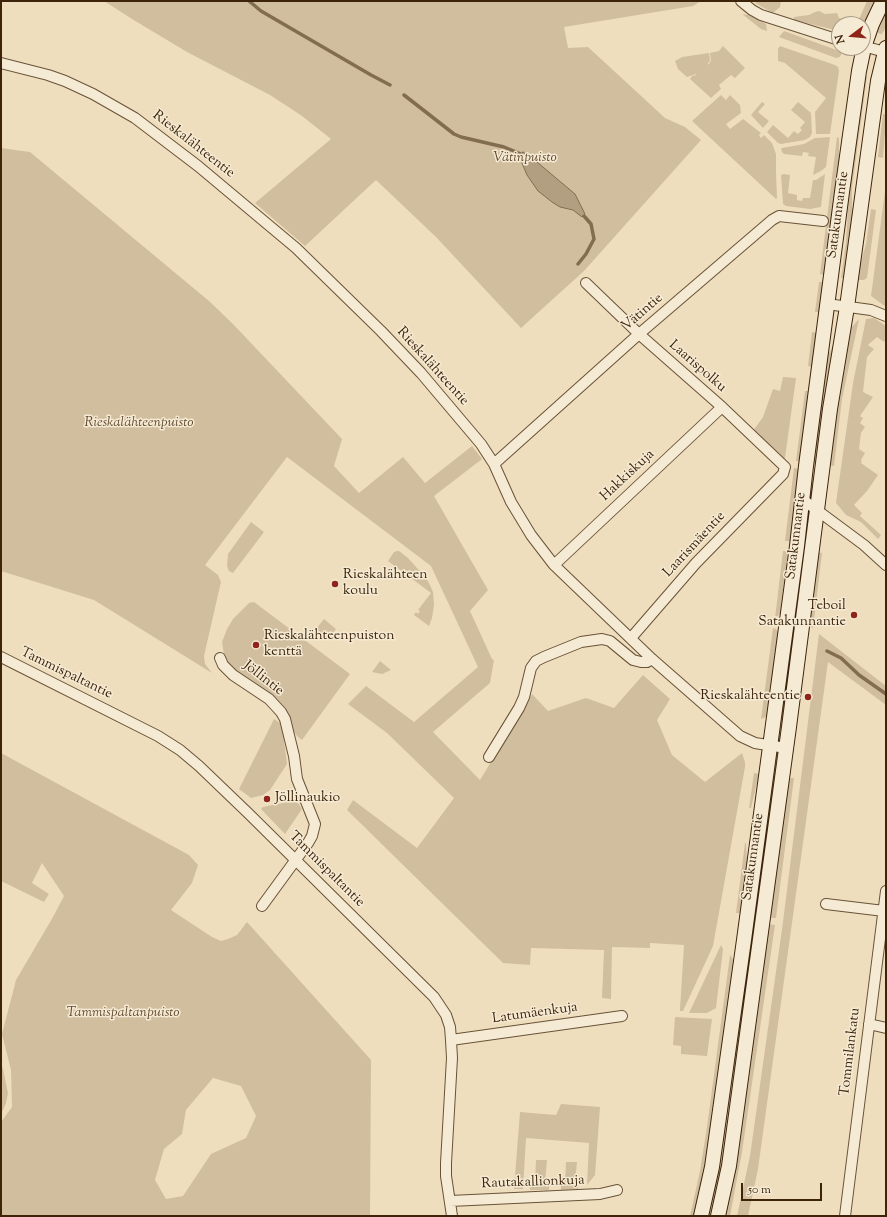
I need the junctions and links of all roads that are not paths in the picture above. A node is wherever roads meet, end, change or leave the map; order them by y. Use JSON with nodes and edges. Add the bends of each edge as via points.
{"nodes":[{"id":1,"x":883,"y":1,"type":"edge"},
{"id":2,"x":741,"y":2,"type":"edge"},
{"id":3,"x":871,"y":29,"type":"edge"},
{"id":4,"x":831,"y":37,"type":"edge"},
{"id":5,"x":871,"y":48,"type":"edge"},
{"id":6,"x":885,"y":50,"type":"edge"},
{"id":7,"x":862,"y":56,"type":"edge"},
{"id":8,"x":1,"y":63,"type":"edge"},
{"id":9,"x":823,"y":221,"type":"dead end"},
{"id":10,"x":586,"y":283,"type":"dead end"},
{"id":11,"x":827,"y":304,"type":"junction"},
{"id":12,"x":847,"y":307,"type":"junction"},
{"id":13,"x":886,"y":316,"type":"edge"},
{"id":14,"x":640,"y":334,"type":"junction"},
{"id":15,"x":722,"y":407,"type":"junction"},
{"id":16,"x":494,"y":464,"type":"junction"},
{"id":17,"x":783,"y":474,"type":"joint"},
{"id":18,"x":802,"y":499,"type":"junction"},
{"id":19,"x":817,"y":509,"type":"junction"},
{"id":20,"x":554,"y":565,"type":"junction"},
{"id":21,"x":886,"y":565,"type":"edge"},
{"id":22,"x":631,"y":638,"type":"junction"},
{"id":23,"x":1,"y":657,"type":"edge"},
{"id":24,"x":220,"y":658,"type":"dead end"},
{"id":25,"x":652,"y":658,"type":"junction"},
{"id":26,"x":769,"y":746,"type":"junction"},
{"id":27,"x":786,"y":748,"type":"junction"},
{"id":28,"x":489,"y":757,"type":"dead end"},
{"id":29,"x":295,"y":859,"type":"junction"},
{"id":30,"x":886,"y":891,"type":"edge"},
{"id":31,"x":826,"y":904,"type":"dead end"},
{"id":32,"x":262,"y":906,"type":"dead end"},
{"id":33,"x":884,"y":911,"type":"junction"},
{"id":34,"x":622,"y":1016,"type":"dead end"},
{"id":35,"x":869,"y":1024,"type":"junction"},
{"id":36,"x":886,"y":1028,"type":"edge"},
{"id":37,"x":451,"y":1040,"type":"junction"},
{"id":38,"x":617,"y":1190,"type":"dead end"},
{"id":39,"x":450,"y":1201,"type":"junction"},
{"id":40,"x":452,"y":1216,"type":"edge"},
{"id":41,"x":701,"y":1216,"type":"edge"},
{"id":42,"x":718,"y":1216,"type":"edge"},
{"id":43,"x":845,"y":1216,"type":"edge"}],
"edges":[{"from":1,"to":3,"type":"main road","name":"Satakunnantie"},
{"from":2,"to":4,"type":"street","via":[[762,15]]},
{"from":5,"to":6,"type":"street"},
{"from":6,"to":12,"type":"main road","name":"Satakunnantie","via":[[879,75]]},
{"from":7,"to":11,"type":"main road","name":"Satakunnantie"},
{"from":8,"to":16,"type":"street","name":"Rieskalähteentie","via":[[48,75],[93,94],[135,118],[198,166],[296,248],[365,314],[421,373],[481,444]]},
{"from":9,"to":14,"type":"street","name":"Vätintie","via":[[779,216]]},
{"from":10,"to":14,"type":"street","name":"Laarispolku"},
{"from":11,"to":12,"type":"street"},
{"from":11,"to":18,"type":"main road","name":"Satakunnantie"},
{"from":12,"to":13,"type":"street","via":[[871,310]]},
{"from":12,"to":19,"type":"main road","name":"Satakunnantie"},
{"from":14,"to":15,"type":"street","name":"Laarispolku"},
{"from":14,"to":16,"type":"street","name":"Vätintie"},
{"from":15,"to":17,"type":"street","name":"Laarispolku","via":[[784,467]]},
{"from":15,"to":20,"type":"street","name":"Hakkiskuja"},
{"from":16,"to":20,"type":"street","name":"Rieskalähteentie","via":[[511,502]]},
{"from":17,"to":22,"type":"street","name":"Laarismäentie","via":[[696,563]]},
{"from":18,"to":19,"type":"street"},
{"from":18,"to":26,"type":"main road","name":"Satakunnantie"},
{"from":19,"to":21,"type":"street"},
{"from":19,"to":27,"type":"main road","name":"Satakunnantie"},
{"from":20,"to":22,"type":"street","name":"Rieskalähteentie"},
{"from":22,"to":25,"type":"street","name":"Rieskalähteentie"},
{"from":23,"to":29,"type":"street","name":"Tammispaltantie","via":[[158,736],[180,750]]},
{"from":24,"to":29,"type":"street","name":"Jöllintie","via":[[233,675],[268,699],[285,719],[297,779],[315,824],[308,843]]},
{"from":25,"to":26,"type":"street","name":"Rieskalähteentie","via":[[740,736]]},
{"from":25,"to":28,"type":"street","via":[[647,662],[633,660],[610,641],[602,639],[581,642],[536,661],[531,668],[519,708]]},
{"from":26,"to":27,"type":"street","name":"Rieskalähteentie"},
{"from":26,"to":41,"type":"main road","name":"Satakunnantie","via":[[712,1167]]},
{"from":27,"to":42,"type":"main road","name":"Satakunnantie","via":[[729,1166]]},
{"from":29,"to":32,"type":"street"},
{"from":29,"to":37,"type":"street","name":"Tammispaltantie","via":[[434,997],[446,1015]]},
{"from":30,"to":33,"type":"street","name":"Tommilankatu"},
{"from":31,"to":33,"type":"street"},
{"from":33,"to":35,"type":"street","name":"Tommilankatu"},
{"from":34,"to":37,"type":"street","name":"Latumäenkuja"},
{"from":35,"to":36,"type":"street"},
{"from":35,"to":43,"type":"street","name":"Tommilankatu"},
{"from":37,"to":39,"type":"street","name":"Tammispaltantie","via":[[446,1163]]},
{"from":38,"to":39,"type":"street","name":"Rautakallionkuja","via":[[600,1194]]},
{"from":39,"to":40,"type":"street","name":"Tammispaltantie"}]}
